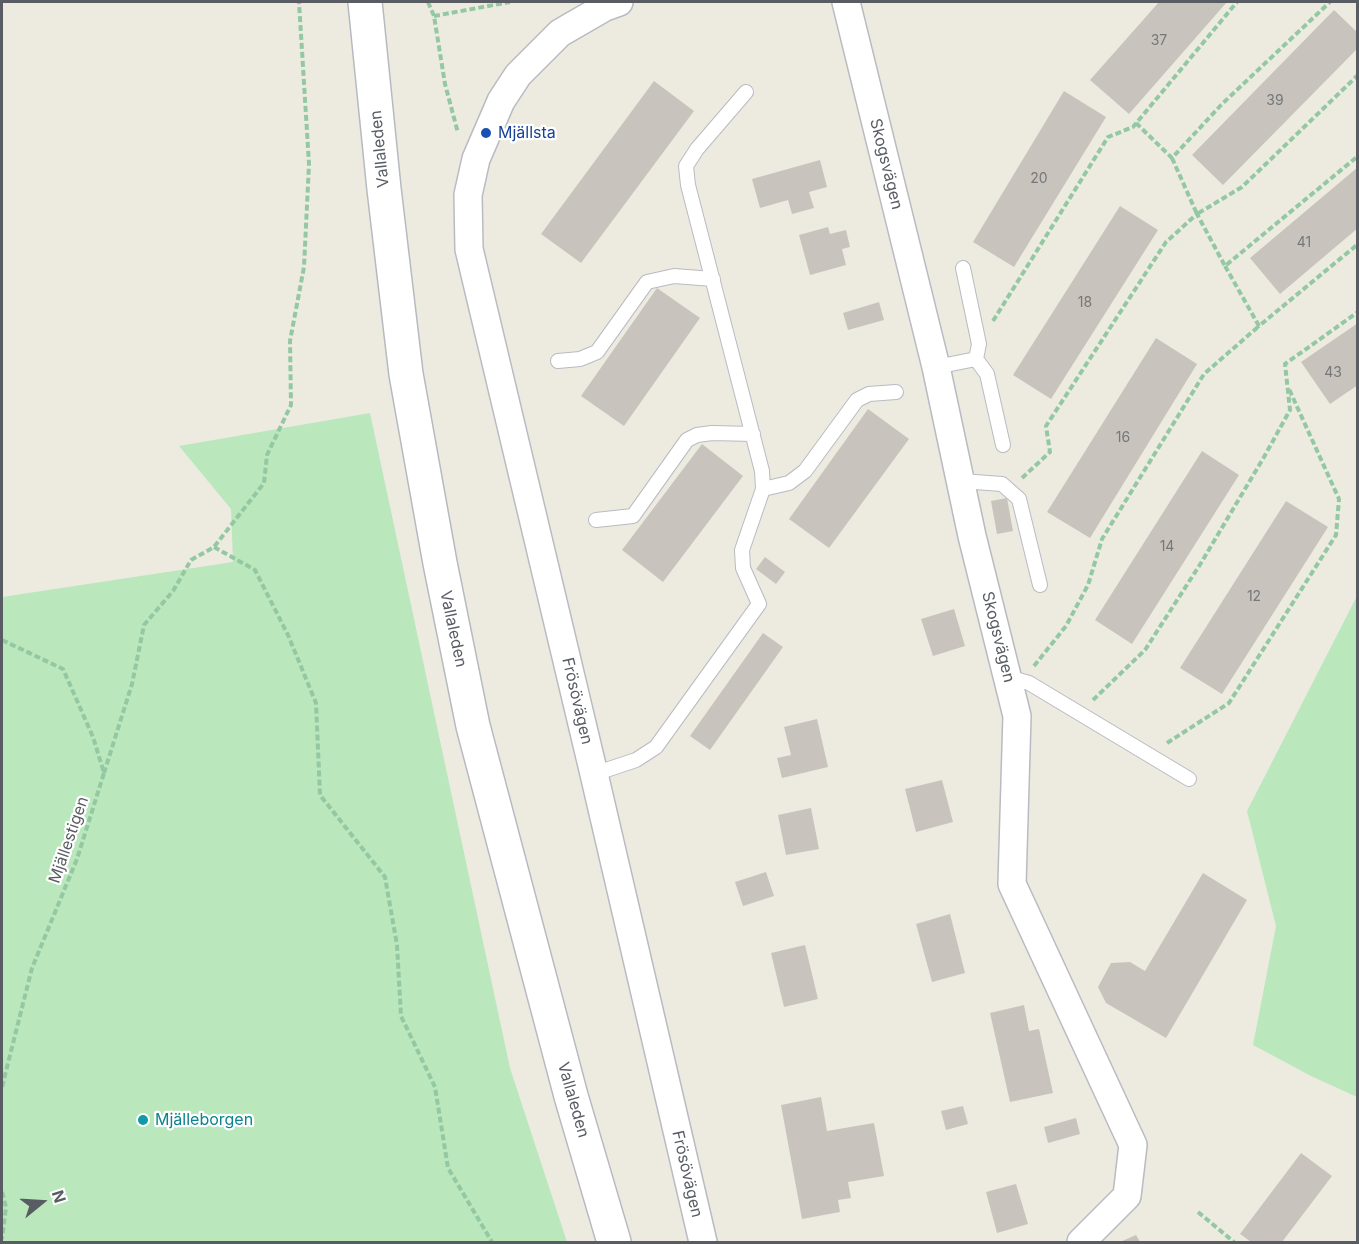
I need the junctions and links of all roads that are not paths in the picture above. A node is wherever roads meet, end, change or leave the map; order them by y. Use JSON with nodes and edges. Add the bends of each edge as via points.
{"nodes":[{"id":1,"x":365,"y":2,"type":"edge"},
{"id":2,"x":619,"y":2,"type":"edge"},
{"id":3,"x":846,"y":2,"type":"edge"},
{"id":4,"x":746,"y":92,"type":"dead end"},
{"id":5,"x":963,"y":268,"type":"dead end"},
{"id":6,"x":713,"y":279,"type":"junction"},
{"id":7,"x":976,"y":358,"type":"junction"},
{"id":8,"x":558,"y":361,"type":"dead end"},
{"id":9,"x":936,"y":367,"type":"junction"},
{"id":10,"x":896,"y":392,"type":"dead end"},
{"id":11,"x":753,"y":434,"type":"junction"},
{"id":12,"x":1003,"y":445,"type":"dead end"},
{"id":13,"x":961,"y":481,"type":"junction"},
{"id":14,"x":763,"y":489,"type":"junction"},
{"id":15,"x":596,"y":520,"type":"dead end"},
{"id":16,"x":1040,"y":585,"type":"dead end"},
{"id":17,"x":1015,"y":680,"type":"junction"},
{"id":18,"x":594,"y":774,"type":"junction"},
{"id":19,"x":1189,"y":779,"type":"dead end"},
{"id":20,"x":614,"y":1242,"type":"edge"},
{"id":21,"x":703,"y":1242,"type":"edge"},
{"id":22,"x":1081,"y":1242,"type":"edge"}],
"edges":[{"from":1,"to":20,"type":"main road","name":"Vallaleden","via":[[406,374],[442,575],[473,726]]},
{"from":2,"to":18,"type":"street","name":"Frösövägen","via":[[560,33],[518,75],[501,101],[476,159],[468,195],[469,249]]},
{"from":3,"to":9,"type":"street","name":"Skogsvägen"},
{"from":4,"to":6,"type":"lane","via":[[686,166]]},
{"from":5,"to":7,"type":"lane","via":[[979,344]]},
{"from":6,"to":8,"type":"lane","via":[[674,276],[647,282],[597,352]]},
{"from":6,"to":11,"type":"lane"},
{"from":7,"to":9,"type":"lane"},
{"from":7,"to":12,"type":"lane","via":[[987,374]]},
{"from":9,"to":13,"type":"street","name":"Skogsvägen"},
{"from":10,"to":14,"type":"lane","via":[[857,399],[805,471],[789,483]]},
{"from":11,"to":14,"type":"lane"},
{"from":11,"to":15,"type":"lane","via":[[712,433],[687,440],[633,516]]},
{"from":13,"to":16,"type":"lane","via":[[1002,484],[1019,499]]},
{"from":13,"to":17,"type":"street","name":"Skogsvägen"},
{"from":14,"to":18,"type":"lane","via":[[742,550],[744,568],[759,604],[656,747],[636,760]]},
{"from":17,"to":19,"type":"lane","via":[[1029,683]]},
{"from":17,"to":22,"type":"street","name":"Skogsvägen","via":[[1012,884],[1132,1144],[1127,1196]]},
{"from":18,"to":21,"type":"street","name":"Frösövägen"}]}
